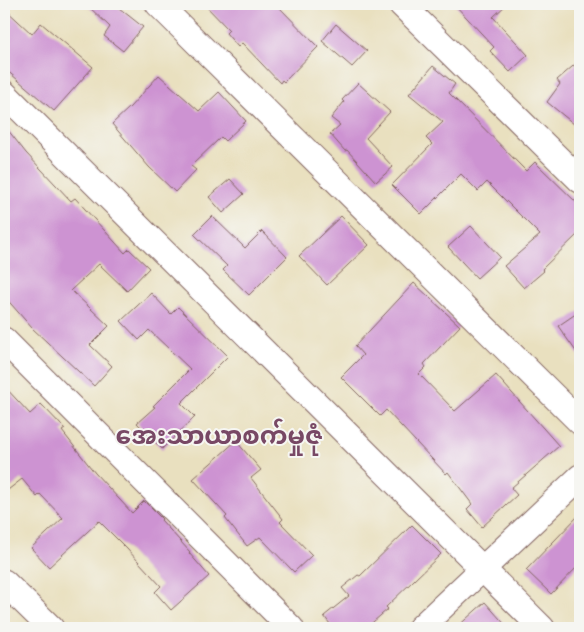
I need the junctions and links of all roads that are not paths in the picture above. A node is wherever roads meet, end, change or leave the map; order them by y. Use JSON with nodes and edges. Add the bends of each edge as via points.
{"nodes":[{"id":1,"x":158,"y":4,"type":"edge"},
{"id":2,"x":402,"y":4,"type":"edge"},
{"id":3,"x":4,"y":94,"type":"edge"},
{"id":4,"x":580,"y":180,"type":"edge"},
{"id":5,"x":4,"y":340,"type":"edge"},
{"id":6,"x":580,"y":422,"type":"edge"},
{"id":7,"x":580,"y":477,"type":"edge"},
{"id":8,"x":483,"y":569,"type":"junction"},
{"id":9,"x":4,"y":582,"type":"edge"},
{"id":10,"x":51,"y":628,"type":"edge"},
{"id":11,"x":291,"y":628,"type":"edge"},
{"id":12,"x":420,"y":628,"type":"edge"},
{"id":13,"x":542,"y":628,"type":"edge"}],
"edges":[{"from":1,"to":6,"type":"street"},
{"from":2,"to":4,"type":"street"},
{"from":3,"to":8,"type":"street"},
{"from":5,"to":11,"type":"street"},
{"from":7,"to":8,"type":"street"},
{"from":8,"to":12,"type":"street"},
{"from":8,"to":13,"type":"street"},
{"from":9,"to":10,"type":"street"}]}
